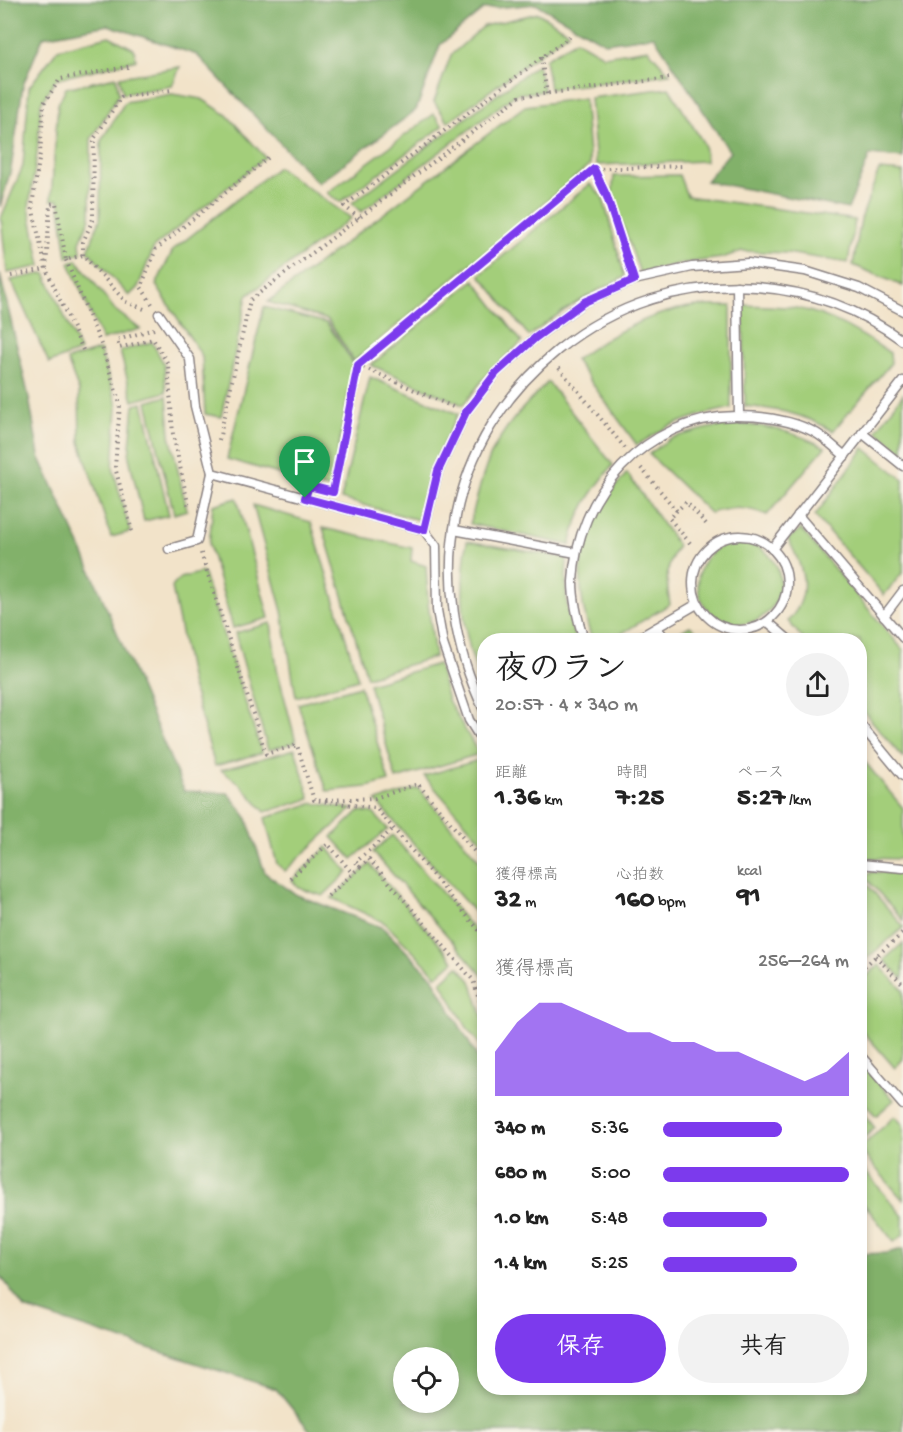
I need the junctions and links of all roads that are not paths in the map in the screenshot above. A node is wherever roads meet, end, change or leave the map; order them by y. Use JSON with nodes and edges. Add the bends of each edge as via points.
{"nodes":[{"id":1,"x":738,"y":286,"type":"junction"},
{"id":2,"x":903,"y":311,"type":"edge"},
{"id":3,"x":159,"y":314,"type":"road end"},
{"id":4,"x":903,"y":341,"type":"edge"},
{"id":5,"x":903,"y":381,"type":"edge"},
{"id":6,"x":739,"y":416,"type":"junction"},
{"id":7,"x":862,"y":433,"type":"junction"},
{"id":8,"x":845,"y":456,"type":"junction"},
{"id":9,"x":903,"y":466,"type":"edge"},
{"id":10,"x":212,"y":473,"type":"junction"},
{"id":11,"x":798,"y":515,"type":"junction"},
{"id":12,"x":424,"y":530,"type":"junction"},
{"id":13,"x":454,"y":530,"type":"junction"},
{"id":14,"x":169,"y":549,"type":"dead end"},
{"id":15,"x":772,"y":549,"type":"junction"},
{"id":16,"x":576,"y":553,"type":"junction"},
{"id":17,"x":903,"y":591,"type":"edge"},
{"id":18,"x":697,"y":604,"type":"junction"},
{"id":19,"x":884,"y":616,"type":"junction"},
{"id":20,"x":768,"y":622,"type":"junction"},
{"id":21,"x":656,"y":628,"type":"junction"},
{"id":22,"x":582,"y":633,"type":"edge"},
{"id":23,"x":647,"y":633,"type":"edge"},
{"id":24,"x":661,"y":633,"type":"edge"},
{"id":25,"x":783,"y":633,"type":"edge"},
{"id":26,"x":903,"y":638,"type":"edge"},
{"id":27,"x":477,"y":692,"type":"edge"},
{"id":28,"x":867,"y":732,"type":"edge"},
{"id":29,"x":477,"y":733,"type":"edge"},
{"id":30,"x":903,"y":776,"type":"edge"},
{"id":31,"x":867,"y":865,"type":"edge"},
{"id":32,"x":903,"y":868,"type":"edge"},
{"id":33,"x":867,"y":1063,"type":"edge"},
{"id":34,"x":903,"y":1105,"type":"edge"}],
"edges":[{"from":1,"to":4,"type":"lane","via":[[814,297],[851,310]]},
{"from":1,"to":6,"type":"lane"},
{"from":1,"to":13,"type":"lane","via":[[698,288],[624,309],[589,326],[550,357],[504,405],[483,438],[467,473]]},
{"from":2,"to":12,"type":"lane","via":[[859,288],[805,271],[748,263],[692,267],[634,280],[584,302],[496,373],[466,412],[438,471]]},
{"from":3,"to":10,"type":"lane","via":[[190,359],[195,406]]},
{"from":5,"to":7,"type":"lane"},
{"from":6,"to":8,"type":"lane","via":[[786,422],[815,433]]},
{"from":6,"to":16,"type":"lane","via":[[694,422],[631,456],[598,496],[584,523]]},
{"from":7,"to":8,"type":"lane"},
{"from":7,"to":9,"type":"lane"},
{"from":8,"to":11,"type":"lane"},
{"from":10,"to":12,"type":"lane"},
{"from":10,"to":14,"type":"lane","via":[[197,541]]},
{"from":11,"to":15,"type":"lane"},
{"from":11,"to":19,"type":"lane"},
{"from":12,"to":29,"type":"lane","via":[[436,546],[437,610],[443,644]]},
{"from":13,"to":16,"type":"lane"},
{"from":13,"to":27,"type":"lane","via":[[451,587],[456,626]]},
{"from":15,"to":18,"type":"lane","via":[[739,536],[707,549],[699,558],[692,581]]},
{"from":15,"to":20,"type":"lane","via":[[780,558],[787,580],[783,603]]},
{"from":16,"to":22,"type":"lane","via":[[573,584]]},
{"from":17,"to":19,"type":"lane"},
{"from":18,"to":20,"type":"lane","via":[[716,624],[728,629],[742,631]]},
{"from":18,"to":21,"type":"lane"},
{"from":19,"to":26,"type":"lane"},
{"from":20,"to":25,"type":"lane"},
{"from":21,"to":23,"type":"lane"},
{"from":21,"to":24,"type":"lane"},
{"from":28,"to":30,"type":"lane"},
{"from":31,"to":32,"type":"lane"},
{"from":33,"to":34,"type":"lane"}]}
